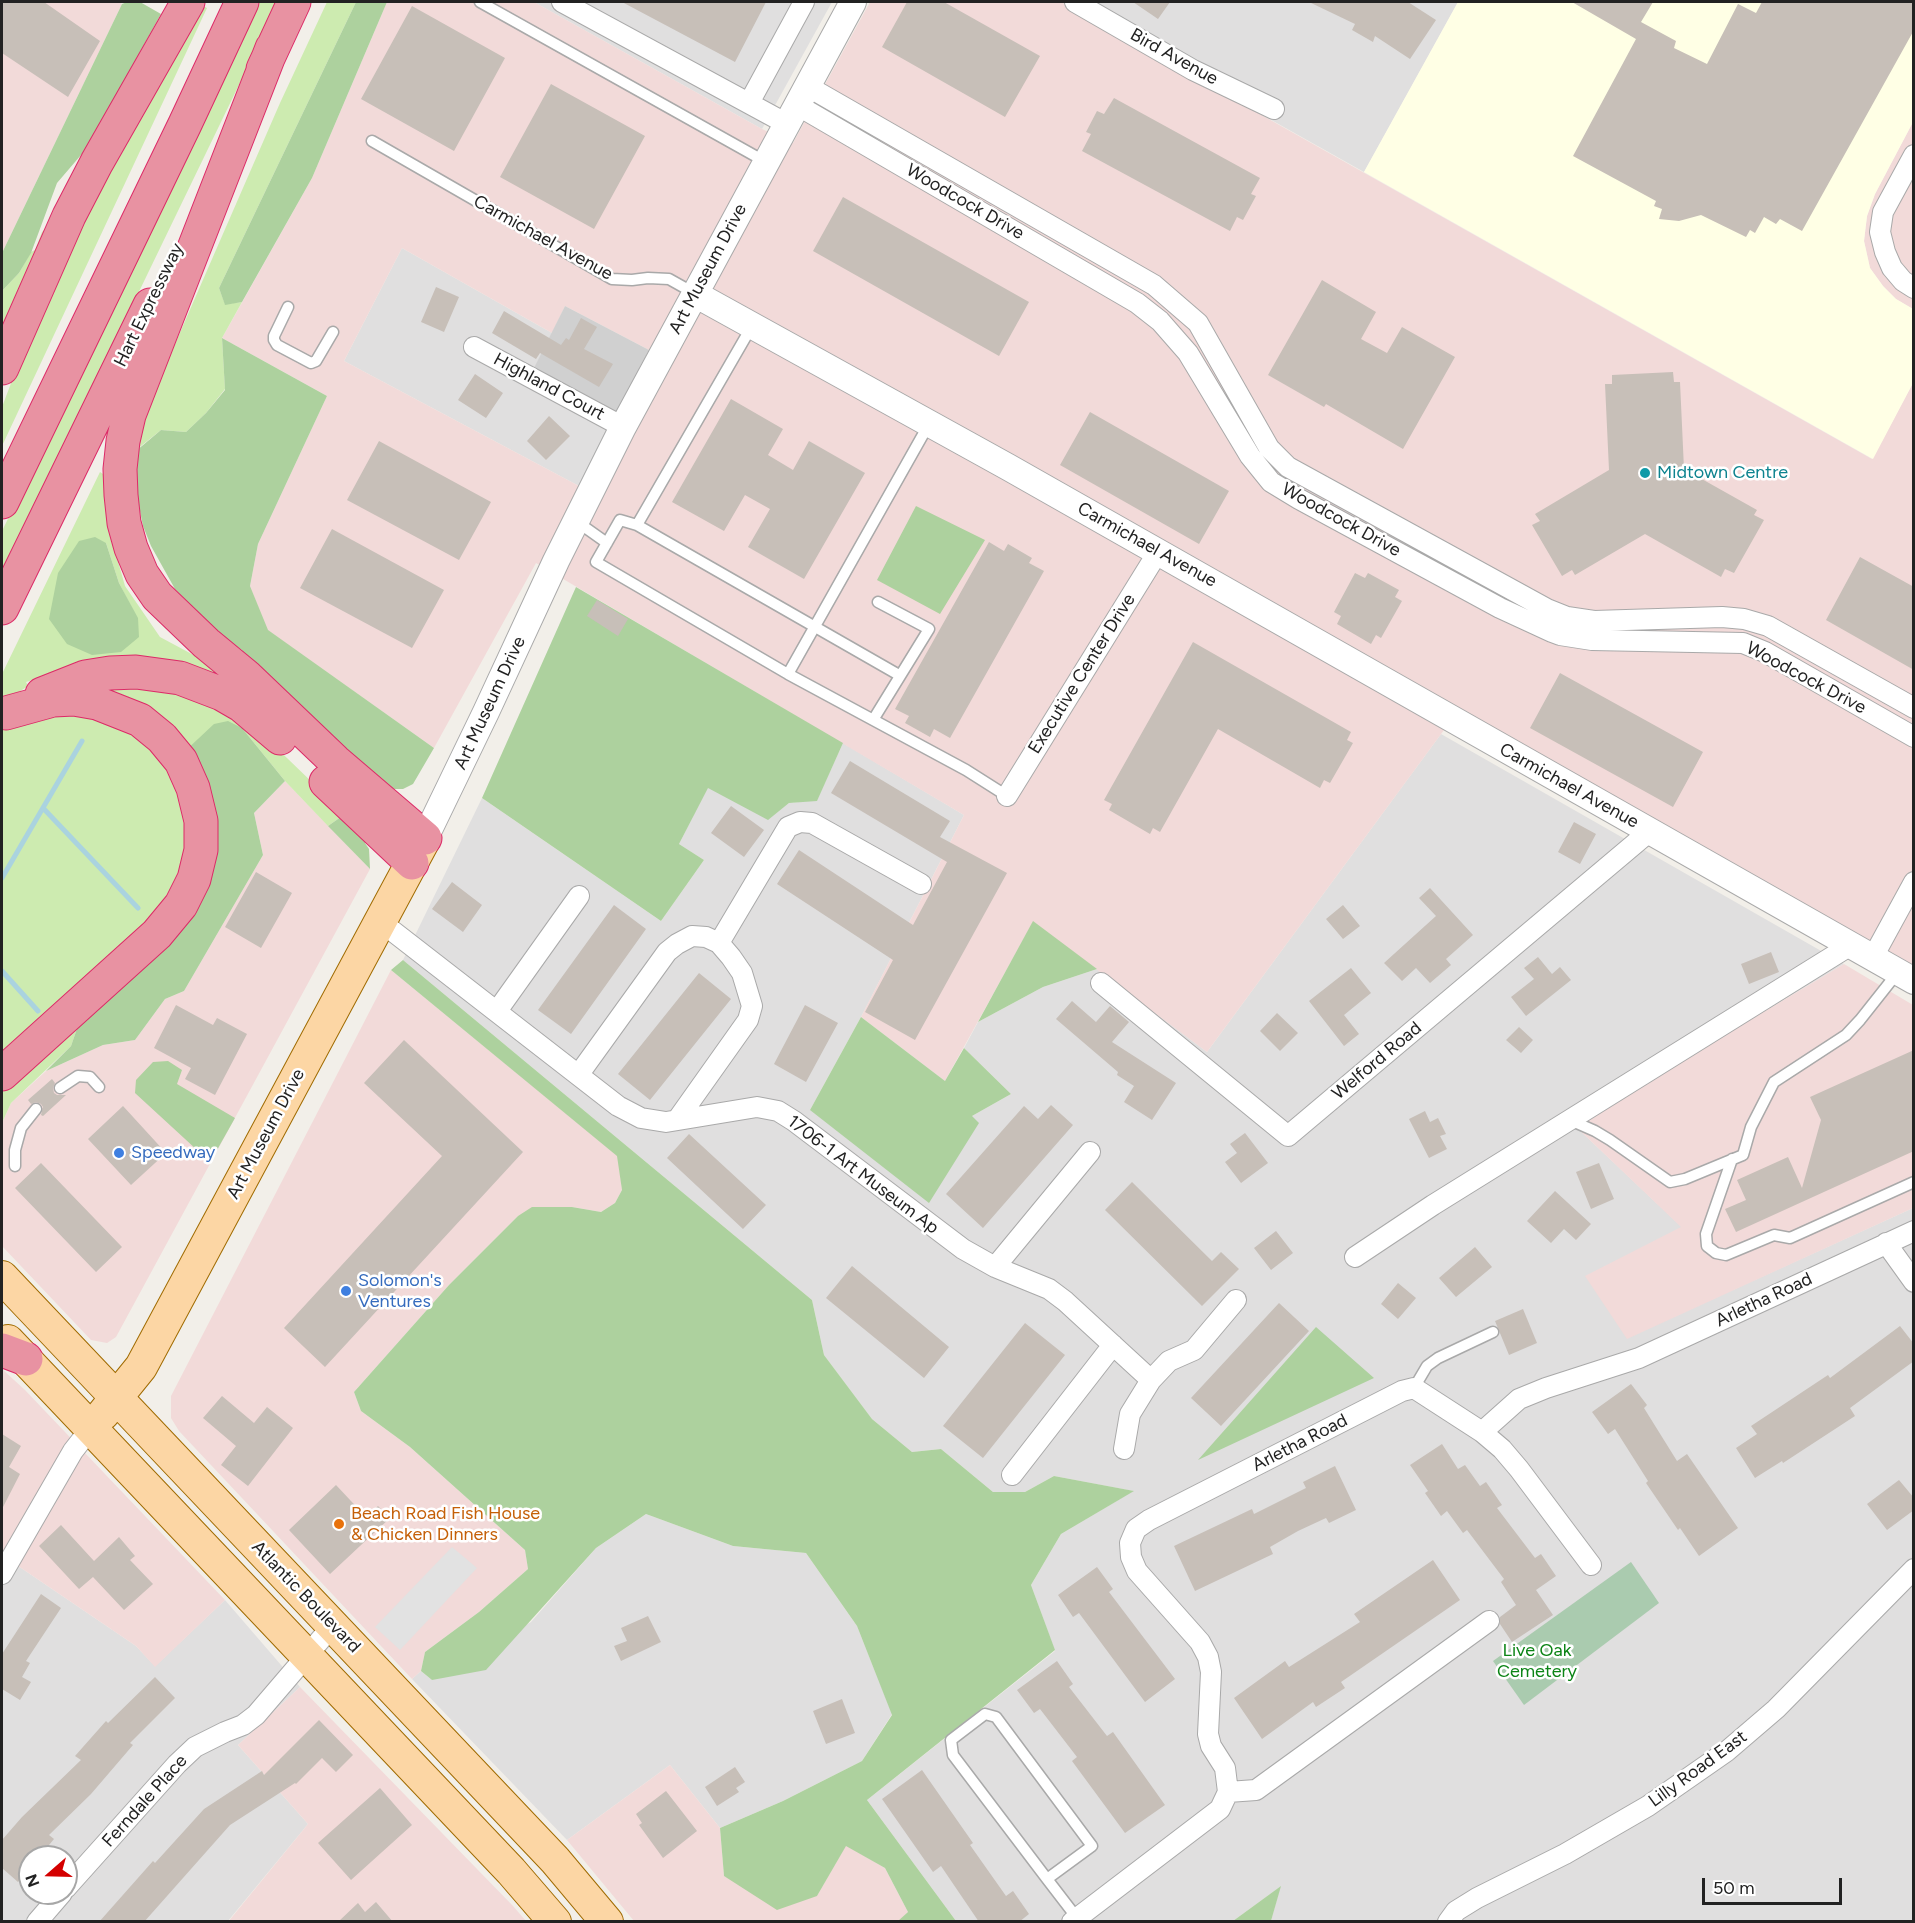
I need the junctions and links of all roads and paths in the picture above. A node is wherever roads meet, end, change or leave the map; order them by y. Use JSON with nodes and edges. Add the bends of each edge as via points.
{"nodes":[{"id":1,"x":188,"y":2,"type":"edge"},
{"id":2,"x":232,"y":2,"type":"edge"},
{"id":3,"x":242,"y":2,"type":"edge"},
{"id":4,"x":294,"y":2,"type":"edge"},
{"id":5,"x":480,"y":2,"type":"edge"},
{"id":6,"x":562,"y":2,"type":"edge"},
{"id":7,"x":804,"y":2,"type":"edge"},
{"id":8,"x":853,"y":2,"type":"edge"},
{"id":9,"x":1075,"y":2,"type":"edge"},
{"id":10,"x":272,"y":48,"type":"junction"},
{"id":11,"x":749,"y":103,"type":"junction"},
{"id":12,"x":797,"y":105,"type":"junction"},
{"id":13,"x":1274,"y":109,"type":"dead end"},
{"id":14,"x":185,"y":124,"type":"junction"},
{"id":15,"x":372,"y":141,"type":"dead end"},
{"id":16,"x":1914,"y":155,"type":"edge"},
{"id":17,"x":766,"y":162,"type":"junction"},
{"id":18,"x":1914,"y":288,"type":"edge"},
{"id":19,"x":695,"y":294,"type":"junction"},
{"id":20,"x":288,"y":308,"type":"dead end"},
{"id":21,"x":752,"y":326,"type":"junction"},
{"id":22,"x":333,"y":332,"type":"dead end"},
{"id":23,"x":474,"y":347,"type":"dead end"},
{"id":24,"x":2,"y":368,"type":"edge"},
{"id":25,"x":929,"y":424,"type":"junction"},
{"id":26,"x":624,"y":427,"type":"junction"},
{"id":27,"x":2,"y":502,"type":"edge"},
{"id":28,"x":576,"y":521,"type":"junction"},
{"id":29,"x":638,"y":525,"type":"junction"},
{"id":30,"x":607,"y":543,"type":"junction"},
{"id":31,"x":1158,"y":552,"type":"junction"},
{"id":32,"x":878,"y":602,"type":"dead end"},
{"id":33,"x":2,"y":608,"type":"edge"},
{"id":34,"x":815,"y":627,"type":"junction"},
{"id":35,"x":788,"y":674,"type":"junction"},
{"id":36,"x":899,"y":675,"type":"junction"},
{"id":37,"x":1914,"y":708,"type":"edge"},
{"id":38,"x":4,"y":715,"type":"edge"},
{"id":39,"x":873,"y":720,"type":"junction"},
{"id":40,"x":1914,"y":737,"type":"edge"},
{"id":41,"x":1007,"y":796,"type":"joint"},
{"id":42,"x":1650,"y":831,"type":"junction"},
{"id":43,"x":418,"y":850,"type":"junction"},
{"id":44,"x":1914,"y":882,"type":"edge"},
{"id":45,"x":921,"y":885,"type":"dead end"},
{"id":46,"x":579,"y":896,"type":"dead end"},
{"id":47,"x":381,"y":922,"type":"junction"},
{"id":48,"x":718,"y":944,"type":"junction"},
{"id":49,"x":1851,"y":945,"type":"junction"},
{"id":50,"x":1873,"y":957,"type":"junction"},
{"id":51,"x":1906,"y":976,"type":"edge"},
{"id":52,"x":1101,"y":983,"type":"dead end"},
{"id":53,"x":497,"y":1011,"type":"junction"},
{"id":54,"x":2,"y":1074,"type":"edge"},
{"id":55,"x":579,"y":1074,"type":"junction"},
{"id":56,"x":99,"y":1087,"type":"dead end"},
{"id":57,"x":60,"y":1088,"type":"dead end"},
{"id":58,"x":36,"y":1109,"type":"dead end"},
{"id":59,"x":677,"y":1120,"type":"junction"},
{"id":60,"x":1570,"y":1120,"type":"junction"},
{"id":61,"x":1090,"y":1152,"type":"dead end"},
{"id":62,"x":1732,"y":1159,"type":"junction"},
{"id":63,"x":15,"y":1166,"type":"dead end"},
{"id":64,"x":1914,"y":1182,"type":"edge"},
{"id":65,"x":1914,"y":1231,"type":"edge"},
{"id":66,"x":1886,"y":1244,"type":"junction"},
{"id":67,"x":1355,"y":1257,"type":"dead end"},
{"id":68,"x":995,"y":1267,"type":"junction"},
{"id":69,"x":2,"y":1277,"type":"edge"},
{"id":70,"x":1914,"y":1282,"type":"edge"},
{"id":71,"x":1236,"y":1300,"type":"dead end"},
{"id":72,"x":1493,"y":1332,"type":"dead end"},
{"id":73,"x":2,"y":1334,"type":"edge"},
{"id":74,"x":1113,"y":1345,"type":"junction"},
{"id":75,"x":14,"y":1355,"type":"edge"},
{"id":76,"x":1150,"y":1380,"type":"junction"},
{"id":77,"x":1414,"y":1388,"type":"junction"},
{"id":78,"x":116,"y":1398,"type":"junction"},
{"id":79,"x":91,"y":1428,"type":"junction"},
{"id":80,"x":1482,"y":1432,"type":"junction"},
{"id":81,"x":1124,"y":1449,"type":"dead end"},
{"id":82,"x":1012,"y":1475,"type":"dead end"},
{"id":83,"x":1591,"y":1565,"type":"dead end"},
{"id":84,"x":1914,"y":1569,"type":"edge"},
{"id":85,"x":2,"y":1574,"type":"edge"},
{"id":86,"x":1489,"y":1621,"type":"dead end"},
{"id":87,"x":333,"y":1625,"type":"junction"},
{"id":88,"x":306,"y":1656,"type":"junction"},
{"id":89,"x":1228,"y":1792,"type":"junction"},
{"id":90,"x":78,"y":1875,"type":"edge"},
{"id":91,"x":1047,"y":1879,"type":"junction"},
{"id":92,"x":52,"y":1905,"type":"edge"},
{"id":93,"x":1075,"y":1920,"type":"edge"},
{"id":94,"x":37,"y":1922,"type":"edge"},
{"id":95,"x":555,"y":1922,"type":"edge"},
{"id":96,"x":607,"y":1922,"type":"edge"},
{"id":97,"x":1448,"y":1922,"type":"edge"}],
"edges":[{"from":1,"to":24,"type":"highway","via":[[73,207]]},
{"from":2,"to":14,"type":"highway"},
{"from":3,"to":14,"type":"highway"},
{"from":4,"to":10,"type":"highway","name":"Hart Expressway"},
{"from":5,"to":17,"type":"lane"},
{"from":6,"to":11,"type":"street"},
{"from":7,"to":11,"type":"street"},
{"from":8,"to":12,"type":"street","name":"Art Museum Drive"},
{"from":9,"to":13,"type":"street","name":"Bird Avenue","via":[[1193,70]]},
{"from":10,"to":33,"type":"highway","name":"Hart Expressway"},
{"from":10,"to":43,"type":"highway","via":[[129,415],[120,469],[124,523],[142,574],[157,596],[335,761]]},
{"from":11,"to":12,"type":"street"},
{"from":12,"to":17,"type":"street","name":"Art Museum Drive"},
{"from":12,"to":37,"type":"street","name":"Woodcock Drive","via":[[1154,285],[1198,323],[1269,448],[1288,467],[1547,609],[1594,621],[1744,619],[1768,626]]},
{"from":12,"to":40,"type":"street","name":"Woodcock Drive","via":[[1137,303],[1164,324],[1188,353],[1250,456],[1271,482],[1299,499],[1552,632],[1592,640],[1743,643]]},
{"from":14,"to":27,"type":"highway"},
{"from":15,"to":19,"type":"lane","name":"Carmichael Avenue","via":[[612,279],[669,279]]},
{"from":16,"to":18,"type":"street","via":[[1883,212],[1880,232],[1892,268]]},
{"from":17,"to":19,"type":"street","name":"Art Museum Drive"},
{"from":19,"to":21,"type":"street","name":"Carmichael Avenue"},
{"from":19,"to":26,"type":"street","name":"Art Museum Drive"},
{"from":20,"to":22,"type":"lane","via":[[274,336],[277,345],[311,363]]},
{"from":21,"to":25,"type":"street","name":"Carmichael Avenue"},
{"from":21,"to":29,"type":"lane"},
{"from":23,"to":26,"type":"street","name":"Highland Court"},
{"from":25,"to":31,"type":"street","name":"Carmichael Avenue"},
{"from":25,"to":34,"type":"lane"},
{"from":26,"to":28,"type":"street","name":"Art Museum Drive"},
{"from":28,"to":30,"type":"lane"},
{"from":28,"to":43,"type":"street","name":"Art Museum Drive"},
{"from":29,"to":30,"type":"lane","via":[[620,520]]},
{"from":29,"to":34,"type":"lane"},
{"from":30,"to":35,"type":"lane","via":[[596,562]]},
{"from":31,"to":41,"type":"street","name":"Executive Center Drive"},
{"from":31,"to":42,"type":"street","name":"Carmichael Avenue"},
{"from":32,"to":36,"type":"lane","via":[[929,629]]},
{"from":34,"to":35,"type":"lane"},
{"from":34,"to":36,"type":"lane"},
{"from":35,"to":39,"type":"lane"},
{"from":36,"to":39,"type":"lane"},
{"from":38,"to":43,"type":"highway","via":[[63,685],[110,673],[160,674],[199,684],[260,719]]},
{"from":38,"to":54,"type":"highway","via":[[53,700],[74,699],[97,703],[140,720],[162,738],[181,762],[193,788],[201,821],[201,850],[194,879],[181,905],[157,934]]},
{"from":39,"to":41,"type":"lane"},
{"from":42,"to":49,"type":"street","name":"Carmichael Avenue"},
{"from":42,"to":52,"type":"street","name":"Welford Road","via":[[1288,1136]]},
{"from":43,"to":47,"type":"main road","name":"Art Museum Drive"},
{"from":44,"to":50,"type":"street"},
{"from":45,"to":48,"type":"street","via":[[812,823],[800,822],[788,827]]},
{"from":46,"to":53,"type":"street"},
{"from":47,"to":53,"type":"street","name":"1706-1 Art Museum Ap"},
{"from":47,"to":78,"type":"main road","name":"Art Museum Drive","via":[[141,1367]]},
{"from":48,"to":55,"type":"street","via":[[706,937],[692,936],[667,952]]},
{"from":48,"to":59,"type":"street","via":[[742,974],[752,1006],[748,1020]]},
{"from":49,"to":50,"type":"street","name":"Carmichael Avenue"},
{"from":49,"to":60,"type":"street"},
{"from":50,"to":51,"type":"street","name":"Carmichael Avenue"},
{"from":51,"to":62,"type":"lane","via":[[1846,1035],[1774,1082],[1750,1127],[1743,1155]]},
{"from":53,"to":55,"type":"street","name":"1706-1 Art Museum Ap"},
{"from":55,"to":59,"type":"street","name":"1706-1 Art Museum Ap","via":[[618,1106],[641,1118]]},
{"from":56,"to":57,"type":"lane","via":[[90,1077],[78,1076]]},
{"from":58,"to":63,"type":"lane","via":[[21,1128]]},
{"from":59,"to":68,"type":"street","name":"1706-1 Art Museum Ap","via":[[758,1107],[778,1111],[931,1226]]},
{"from":60,"to":62,"type":"lane","via":[[1610,1140],[1670,1182]]},
{"from":60,"to":67,"type":"street"},
{"from":61,"to":68,"type":"street"},
{"from":62,"to":64,"type":"lane","via":[[1706,1234],[1707,1246],[1726,1255],[1774,1235],[1790,1238]]},
{"from":65,"to":66,"type":"street","name":"Arletha Road"},
{"from":66,"to":70,"type":"street"},
{"from":66,"to":80,"type":"street","name":"Arletha Road","via":[[1639,1358],[1519,1399]]},
{"from":68,"to":74,"type":"street","name":"1706-1 Art Museum Ap","via":[[1049,1289]]},
{"from":69,"to":78,"type":"main road","name":"Atlantic Boulevard"},
{"from":71,"to":76,"type":"street","via":[[1194,1350],[1168,1361]]},
{"from":72,"to":77,"type":"lane","via":[[1438,1358],[1427,1366]]},
{"from":73,"to":75,"type":"main road"},
{"from":74,"to":76,"type":"street","name":"1706-1 Art Museum Ap"},
{"from":74,"to":82,"type":"street"},
{"from":75,"to":79,"type":"main road"},
{"from":76,"to":81,"type":"street","via":[[1130,1414]]},
{"from":77,"to":80,"type":"street"},
{"from":77,"to":89,"type":"street","name":"Arletha Road","via":[[1149,1520],[1133,1536],[1131,1557],[1137,1571],[1208,1656],[1208,1734],[1225,1768]]},
{"from":78,"to":79,"type":"main road","name":"Art Museum Drive"},
{"from":78,"to":87,"type":"main road","name":"Atlantic Boulevard"},
{"from":79,"to":85,"type":"street","via":[[73,1451]]},
{"from":79,"to":88,"type":"main road"},
{"from":80,"to":83,"type":"street","via":[[1519,1469]]},
{"from":84,"to":97,"type":"street","name":"Lilly Road East","via":[[1776,1710],[1727,1751],[1648,1806],[1477,1898],[1456,1911]]},
{"from":86,"to":89,"type":"street","via":[[1256,1790]]},
{"from":87,"to":88,"type":"street","name":"Ferndale Place"},
{"from":87,"to":96,"type":"main road","name":"Atlantic Boulevard","via":[[555,1860]]},
{"from":88,"to":90,"type":"street","name":"Ferndale Place","via":[[243,1725],[195,1747],[177,1764]]},
{"from":88,"to":95,"type":"main road"},
{"from":89,"to":93,"type":"street","via":[[1220,1809]]},
{"from":91,"to":91,"type":"lane","via":[[953,1755],[951,1740],[985,1714],[996,1717],[1092,1846]]},
{"from":91,"to":93,"type":"lane"},
{"from":92,"to":94,"type":"street"}]}
